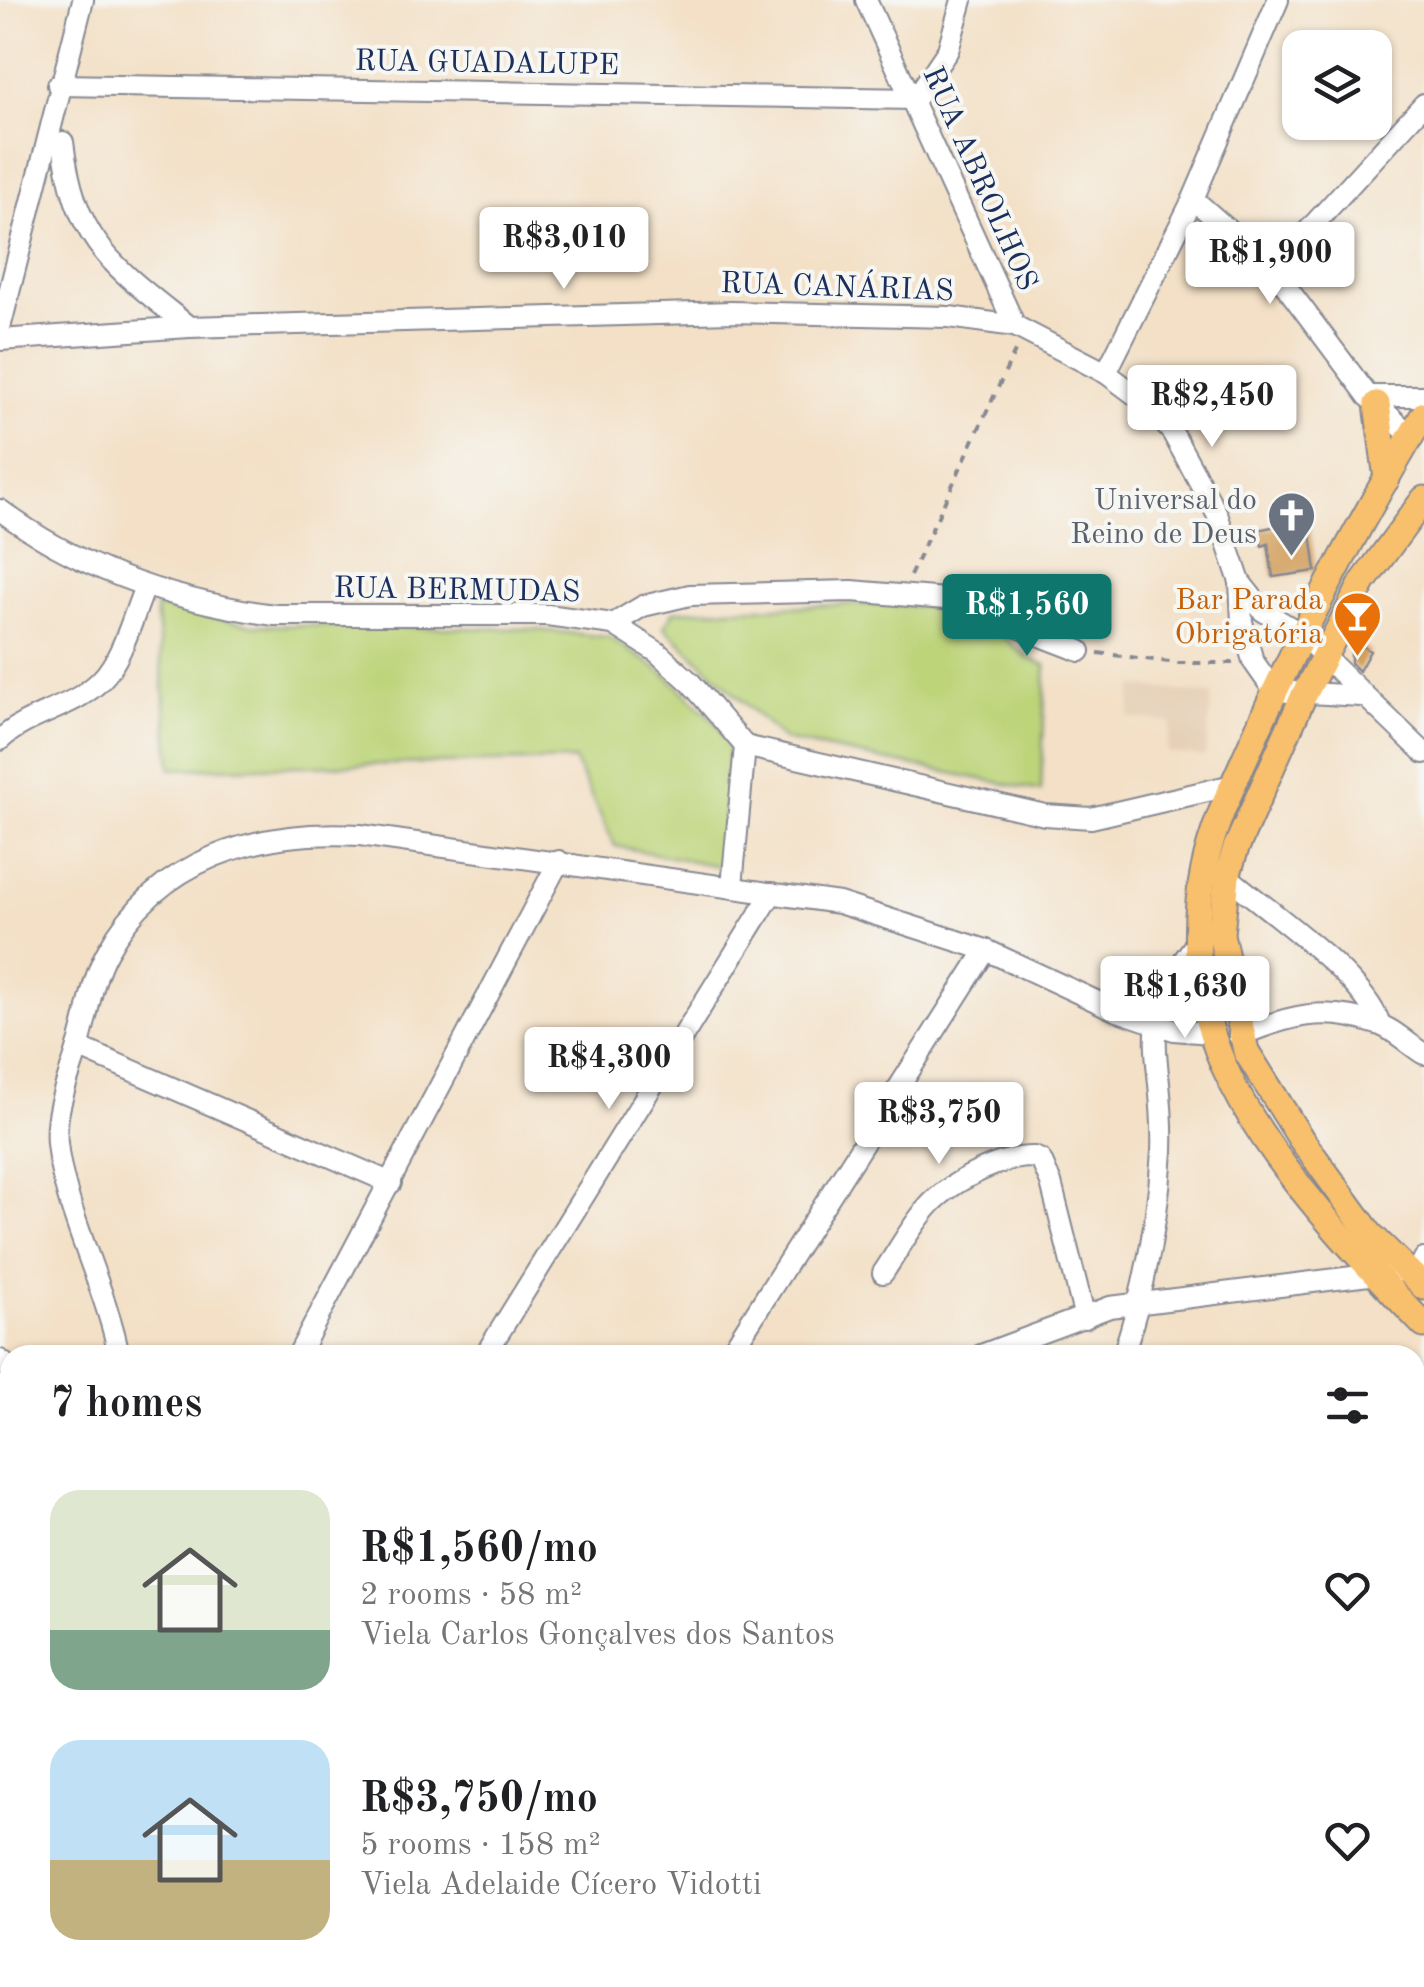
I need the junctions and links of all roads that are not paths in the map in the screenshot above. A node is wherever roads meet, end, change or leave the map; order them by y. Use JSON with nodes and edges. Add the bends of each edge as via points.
{"nodes":[{"id":1,"x":83,"y":0,"type":"edge"},
{"id":2,"x":866,"y":0,"type":"edge"},
{"id":3,"x":962,"y":0,"type":"edge"},
{"id":4,"x":1278,"y":0,"type":"edge"},
{"id":5,"x":58,"y":85,"type":"junction"},
{"id":6,"x":914,"y":98,"type":"junction"},
{"id":7,"x":1424,"y":104,"type":"edge"},
{"id":8,"x":63,"y":142,"type":"dead end"},
{"id":9,"x":1193,"y":199,"type":"junction"},
{"id":10,"x":1274,"y":269,"type":"junction"},
{"id":11,"x":189,"y":326,"type":"junction"},
{"id":12,"x":0,"y":328,"type":"edge"},
{"id":13,"x":1019,"y":329,"type":"junction"},
{"id":14,"x":0,"y":340,"type":"edge"},
{"id":15,"x":1106,"y":373,"type":"junction"},
{"id":16,"x":1424,"y":396,"type":"edge"},
{"id":17,"x":1372,"y":400,"type":"junction"},
{"id":18,"x":1420,"y":429,"type":"edge"},
{"id":19,"x":1387,"y":480,"type":"junction"},
{"id":20,"x":1424,"y":498,"type":"edge"},
{"id":21,"x":0,"y":510,"type":"edge"},
{"id":22,"x":1240,"y":582,"type":"junction"},
{"id":23,"x":145,"y":587,"type":"junction"},
{"id":24,"x":613,"y":624,"type":"junction"},
{"id":25,"x":1300,"y":633,"type":"junction"},
{"id":26,"x":1080,"y":651,"type":"road end"},
{"id":27,"x":1322,"y":657,"type":"junction"},
{"id":28,"x":1274,"y":691,"type":"junction"},
{"id":29,"x":1304,"y":695,"type":"junction"},
{"id":30,"x":1360,"y":696,"type":"junction"},
{"id":31,"x":0,"y":740,"type":"edge"},
{"id":32,"x":745,"y":746,"type":"junction"},
{"id":33,"x":1424,"y":753,"type":"edge"},
{"id":34,"x":1233,"y":785,"type":"junction"},
{"id":35,"x":559,"y":861,"type":"junction"},
{"id":36,"x":1226,"y":876,"type":"junction"},
{"id":37,"x":732,"y":886,"type":"junction"},
{"id":38,"x":772,"y":893,"type":"junction"},
{"id":39,"x":1199,"y":940,"type":"junction"},
{"id":40,"x":986,"y":950,"type":"junction"},
{"id":41,"x":1154,"y":1023,"type":"junction"},
{"id":42,"x":1380,"y":1024,"type":"junction"},
{"id":43,"x":1211,"y":1032,"type":"junction"},
{"id":44,"x":1239,"y":1036,"type":"junction"},
{"id":45,"x":78,"y":1048,"type":"junction"},
{"id":46,"x":1424,"y":1054,"type":"edge"},
{"id":47,"x":391,"y":1182,"type":"junction"},
{"id":48,"x":1420,"y":1270,"type":"edge"},
{"id":49,"x":883,"y":1273,"type":"dead end"},
{"id":50,"x":1374,"y":1274,"type":"junction"},
{"id":51,"x":1140,"y":1303,"type":"junction"},
{"id":52,"x":1085,"y":1318,"type":"junction"},
{"id":53,"x":1424,"y":1325,"type":"edge"},
{"id":54,"x":116,"y":1345,"type":"edge"},
{"id":55,"x":303,"y":1345,"type":"edge"},
{"id":56,"x":490,"y":1345,"type":"edge"},
{"id":57,"x":735,"y":1345,"type":"edge"},
{"id":58,"x":1010,"y":1345,"type":"edge"},
{"id":59,"x":1126,"y":1345,"type":"edge"}],
"edges":[{"from":1,"to":5,"type":"street"},
{"from":2,"to":6,"type":"street","name":"RUA ABROLHOS"},
{"from":3,"to":6,"type":"street","via":[[948,50]]},
{"from":4,"to":9,"type":"street"},
{"from":5,"to":6,"type":"street","name":"RUA GUADALUPE"},
{"from":5,"to":12,"type":"street"},
{"from":6,"to":13,"type":"street","name":"RUA ABROLHOS"},
{"from":7,"to":10,"type":"street"},
{"from":8,"to":11,"type":"street","via":[[75,208],[88,231],[108,260]]},
{"from":9,"to":10,"type":"street"},
{"from":9,"to":15,"type":"street"},
{"from":10,"to":17,"type":"street"},
{"from":11,"to":13,"type":"street","name":"RUA CANÁRIAS","via":[[731,312],[932,316]]},
{"from":11,"to":14,"type":"street","name":"RUA CANÁRIAS"},
{"from":13,"to":15,"type":"street","name":"RUA CANÁRIAS"},
{"from":15,"to":22,"type":"street","name":"RUA CANÁRIAS","via":[[1172,432],[1217,514]]},
{"from":16,"to":17,"type":"street"},
{"from":17,"to":18,"type":"street"},
{"from":17,"to":19,"type":"main road"},
{"from":18,"to":19,"type":"main road"},
{"from":19,"to":25,"type":"main road"},
{"from":20,"to":27,"type":"main road","via":[[1383,548]]},
{"from":21,"to":23,"type":"street","name":"RUA BERMUDAS","via":[[38,538]]},
{"from":22,"to":25,"type":"street","name":"RUA CANÁRIAS","via":[[1263,611]]},
{"from":22,"to":28,"type":"street","name":"RUA CANÁRIAS","via":[[1253,660]]},
{"from":23,"to":24,"type":"street","name":"RUA BERMUDAS","via":[[275,616],[546,615]]},
{"from":23,"to":31,"type":"street","via":[[102,680]]},
{"from":24,"to":26,"type":"street","via":[[643,606],[690,595],[902,594],[945,599]]},
{"from":24,"to":32,"type":"street","name":"RUA BERMUDAS","via":[[691,683]]},
{"from":25,"to":27,"type":"street","name":"RUA CANÁRIAS"},
{"from":25,"to":28,"type":"main road"},
{"from":27,"to":29,"type":"main road"},
{"from":27,"to":30,"type":"street","name":"RUA CANÁRIAS"},
{"from":28,"to":29,"type":"street"},
{"from":28,"to":34,"type":"main road"},
{"from":29,"to":30,"type":"street"},
{"from":29,"to":36,"type":"main road"},
{"from":30,"to":33,"type":"street","name":"RUA CANÁRIAS"},
{"from":32,"to":34,"type":"street","via":[[1044,814],[1092,818]]},
{"from":32,"to":37,"type":"street"},
{"from":34,"to":39,"type":"main road","via":[[1204,868]]},
{"from":35,"to":37,"type":"street"},
{"from":35,"to":45,"type":"street","via":[[300,832],[190,866],[148,896],[117,936],[97,974]]},
{"from":35,"to":47,"type":"street"},
{"from":36,"to":42,"type":"street","via":[[1348,978],[1372,1003]]},
{"from":36,"to":44,"type":"main road","via":[[1221,934]]},
{"from":37,"to":38,"type":"street"},
{"from":38,"to":40,"type":"street","via":[[839,903]]},
{"from":38,"to":56,"type":"street"},
{"from":39,"to":41,"type":"street","via":[[1167,982]]},
{"from":39,"to":43,"type":"main road"},
{"from":40,"to":41,"type":"street"},
{"from":40,"to":57,"type":"street"},
{"from":41,"to":43,"type":"street"},
{"from":41,"to":51,"type":"street","via":[[1162,1148]]},
{"from":42,"to":44,"type":"street","via":[[1296,1013]]},
{"from":42,"to":46,"type":"street"},
{"from":43,"to":50,"type":"main road","via":[[1240,1094],[1292,1174]]},
{"from":44,"to":48,"type":"main road","via":[[1370,1234]]},
{"from":45,"to":47,"type":"street"},
{"from":45,"to":54,"type":"street","via":[[57,1114],[58,1154]]},
{"from":47,"to":55,"type":"street"},
{"from":48,"to":50,"type":"street"},
{"from":49,"to":52,"type":"street","via":[[929,1205],[985,1170],[1026,1156],[1041,1160],[1051,1182]]},
{"from":50,"to":51,"type":"street"},
{"from":50,"to":53,"type":"main road"},
{"from":51,"to":52,"type":"street"},
{"from":51,"to":59,"type":"street"},
{"from":52,"to":58,"type":"street"}]}
